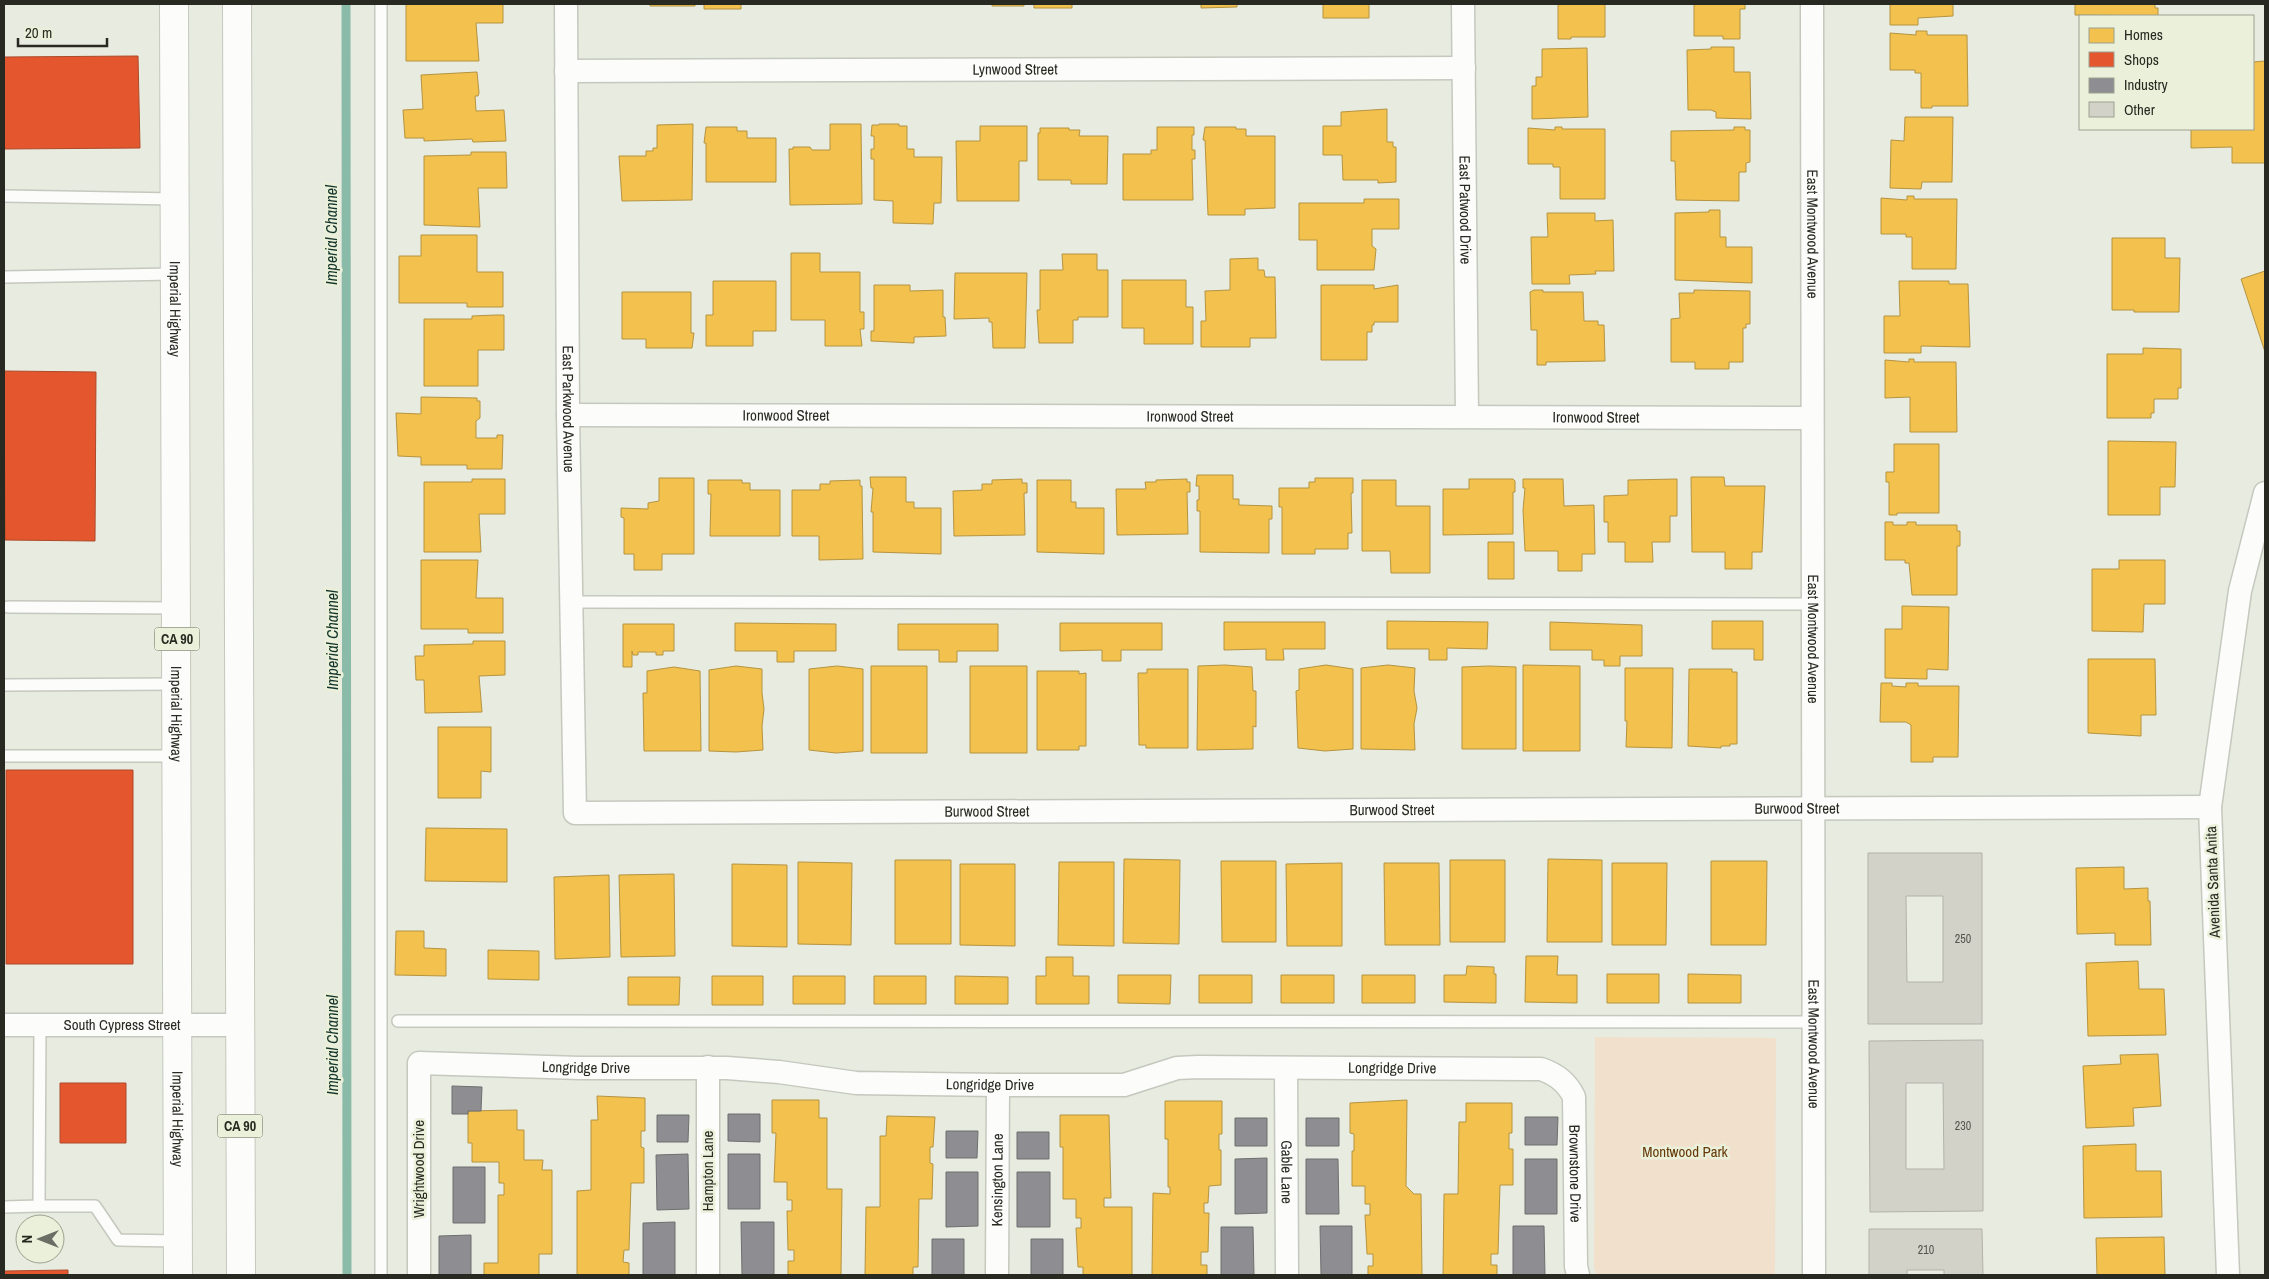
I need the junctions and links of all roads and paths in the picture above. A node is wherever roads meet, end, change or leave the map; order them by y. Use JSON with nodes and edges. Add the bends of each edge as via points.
{"nodes":[{"id":1,"x":174,"y":4,"type":"edge"},
{"id":2,"x":237,"y":4,"type":"edge"},
{"id":3,"x":381,"y":4,"type":"edge"},
{"id":4,"x":566,"y":4,"type":"edge"},
{"id":5,"x":1463,"y":4,"type":"edge"},
{"id":6,"x":1812,"y":4,"type":"edge"},
{"id":7,"x":1464,"y":68,"type":"junction"},
{"id":8,"x":566,"y":71,"type":"junction"},
{"id":9,"x":4,"y":196,"type":"edge"},
{"id":10,"x":175,"y":198,"type":"junction"},
{"id":11,"x":175,"y":274,"type":"junction"},
{"id":12,"x":4,"y":277,"type":"edge"},
{"id":13,"x":568,"y":415,"type":"junction"},
{"id":14,"x":1466,"y":416,"type":"junction"},
{"id":15,"x":1812,"y":418,"type":"junction"},
{"id":16,"x":2265,"y":493,"type":"edge"},
{"id":17,"x":571,"y":602,"type":"junction"},
{"id":18,"x":1813,"y":604,"type":"junction"},
{"id":19,"x":8,"y":607,"type":"dead end"},
{"id":20,"x":176,"y":608,"type":"junction"},
{"id":21,"x":177,"y":684,"type":"junction"},
{"id":22,"x":6,"y":685,"type":"dead end"},
{"id":23,"x":4,"y":756,"type":"edge"},
{"id":24,"x":177,"y":756,"type":"junction"},
{"id":25,"x":2210,"y":806,"type":"junction"},
{"id":26,"x":1813,"y":808,"type":"junction"},
{"id":27,"x":575,"y":813,"type":"joint"},
{"id":28,"x":398,"y":1021,"type":"dead end"},
{"id":29,"x":1813,"y":1022,"type":"junction"},
{"id":30,"x":4,"y":1025,"type":"edge"},
{"id":31,"x":40,"y":1025,"type":"junction"},
{"id":32,"x":178,"y":1025,"type":"junction"},
{"id":33,"x":240,"y":1025,"type":"junction"},
{"id":34,"x":419,"y":1063,"type":"joint"},
{"id":35,"x":708,"y":1067,"type":"junction"},
{"id":36,"x":1286,"y":1068,"type":"junction"},
{"id":37,"x":1558,"y":1076,"type":"joint"},
{"id":38,"x":998,"y":1085,"type":"junction"},
{"id":39,"x":39,"y":1206,"type":"junction"},
{"id":40,"x":4,"y":1207,"type":"edge"},
{"id":41,"x":178,"y":1241,"type":"junction"},
{"id":42,"x":178,"y":1275,"type":"edge"},
{"id":43,"x":240,"y":1275,"type":"edge"},
{"id":44,"x":381,"y":1275,"type":"edge"},
{"id":45,"x":419,"y":1275,"type":"edge"},
{"id":46,"x":708,"y":1275,"type":"edge"},
{"id":47,"x":997,"y":1275,"type":"edge"},
{"id":48,"x":1287,"y":1275,"type":"edge"},
{"id":49,"x":1578,"y":1275,"type":"edge"},
{"id":50,"x":1814,"y":1275,"type":"edge"},
{"id":51,"x":2228,"y":1275,"type":"edge"}],
"edges":[{"from":1,"to":10,"type":"main road","name":"Imperial Highway","number":"CA 90"},
{"from":2,"to":33,"type":"main road","number":"CA 90"},
{"from":3,"to":44,"type":"lane"},
{"from":4,"to":8,"type":"street","name":"East Parkwood Avenue"},
{"from":5,"to":7,"type":"street","name":"East Patwood Drive"},
{"from":6,"to":15,"type":"street","name":"East Montwood Avenue"},
{"from":7,"to":8,"type":"street","name":"Lynwood Street"},
{"from":7,"to":14,"type":"street","name":"East Patwood Drive"},
{"from":8,"to":13,"type":"street","name":"East Parkwood Avenue"},
{"from":9,"to":10,"type":"lane"},
{"from":10,"to":11,"type":"main road","name":"Imperial Highway","number":"CA 90"},
{"from":11,"to":12,"type":"lane"},
{"from":11,"to":20,"type":"main road","name":"Imperial Highway","number":"CA 90"},
{"from":13,"to":14,"type":"street","name":"Ironwood Street"},
{"from":13,"to":17,"type":"street","name":"East Parkwood Avenue"},
{"from":14,"to":15,"type":"street","name":"Ironwood Street"},
{"from":15,"to":18,"type":"street","name":"East Montwood Avenue"},
{"from":16,"to":25,"type":"street","name":"Avenida Santa Anita","via":[[2240,591]]},
{"from":17,"to":18,"type":"lane"},
{"from":17,"to":27,"type":"street","name":"East Parkwood Avenue"},
{"from":18,"to":26,"type":"street","name":"East Montwood Avenue"},
{"from":19,"to":20,"type":"lane"},
{"from":20,"to":21,"type":"main road","name":"Imperial Highway","number":"CA 90"},
{"from":21,"to":22,"type":"lane"},
{"from":21,"to":24,"type":"main road","name":"Imperial Highway","number":"CA 90"},
{"from":23,"to":24,"type":"lane"},
{"from":24,"to":32,"type":"main road","name":"Imperial Highway","number":"CA 90"},
{"from":25,"to":26,"type":"street","name":"Burwood Street"},
{"from":25,"to":51,"type":"street","name":"Avenida Santa Anita"},
{"from":26,"to":27,"type":"street","name":"Burwood Street"},
{"from":26,"to":29,"type":"street","name":"East Montwood Avenue"},
{"from":28,"to":29,"type":"lane"},
{"from":29,"to":50,"type":"street","name":"East Montwood Avenue"},
{"from":30,"to":31,"type":"street","name":"South Cypress Street"},
{"from":31,"to":32,"type":"street","name":"South Cypress Street"},
{"from":31,"to":39,"type":"lane"},
{"from":32,"to":33,"type":"street","name":"South Cypress Street"},
{"from":32,"to":41,"type":"main road","name":"Imperial Highway","number":"CA 90"},
{"from":33,"to":43,"type":"main road","number":"CA 90"},
{"from":34,"to":35,"type":"street","name":"Longridge Drive","via":[[580,1068]]},
{"from":34,"to":45,"type":"street","name":"Wrightwood Drive"},
{"from":35,"to":38,"type":"street","name":"Longridge Drive","via":[[856,1083]]},
{"from":35,"to":46,"type":"street","name":"Hampton Lane"},
{"from":36,"to":37,"type":"street","name":"Longridge Drive","via":[[1533,1067]]},
{"from":36,"to":38,"type":"street","name":"Longridge Drive","via":[[1176,1068],[1124,1085]]},
{"from":36,"to":48,"type":"street","name":"Gable Lane"},
{"from":37,"to":49,"type":"street","name":"Brownstone Drive","via":[[1571,1091],[1575,1104]]},
{"from":38,"to":47,"type":"street","name":"Kensington Lane"},
{"from":39,"to":40,"type":"lane"},
{"from":39,"to":41,"type":"lane","via":[[95,1206],[118,1240]]},
{"from":41,"to":42,"type":"main road","name":"Imperial Highway","number":"CA 90"}]}
